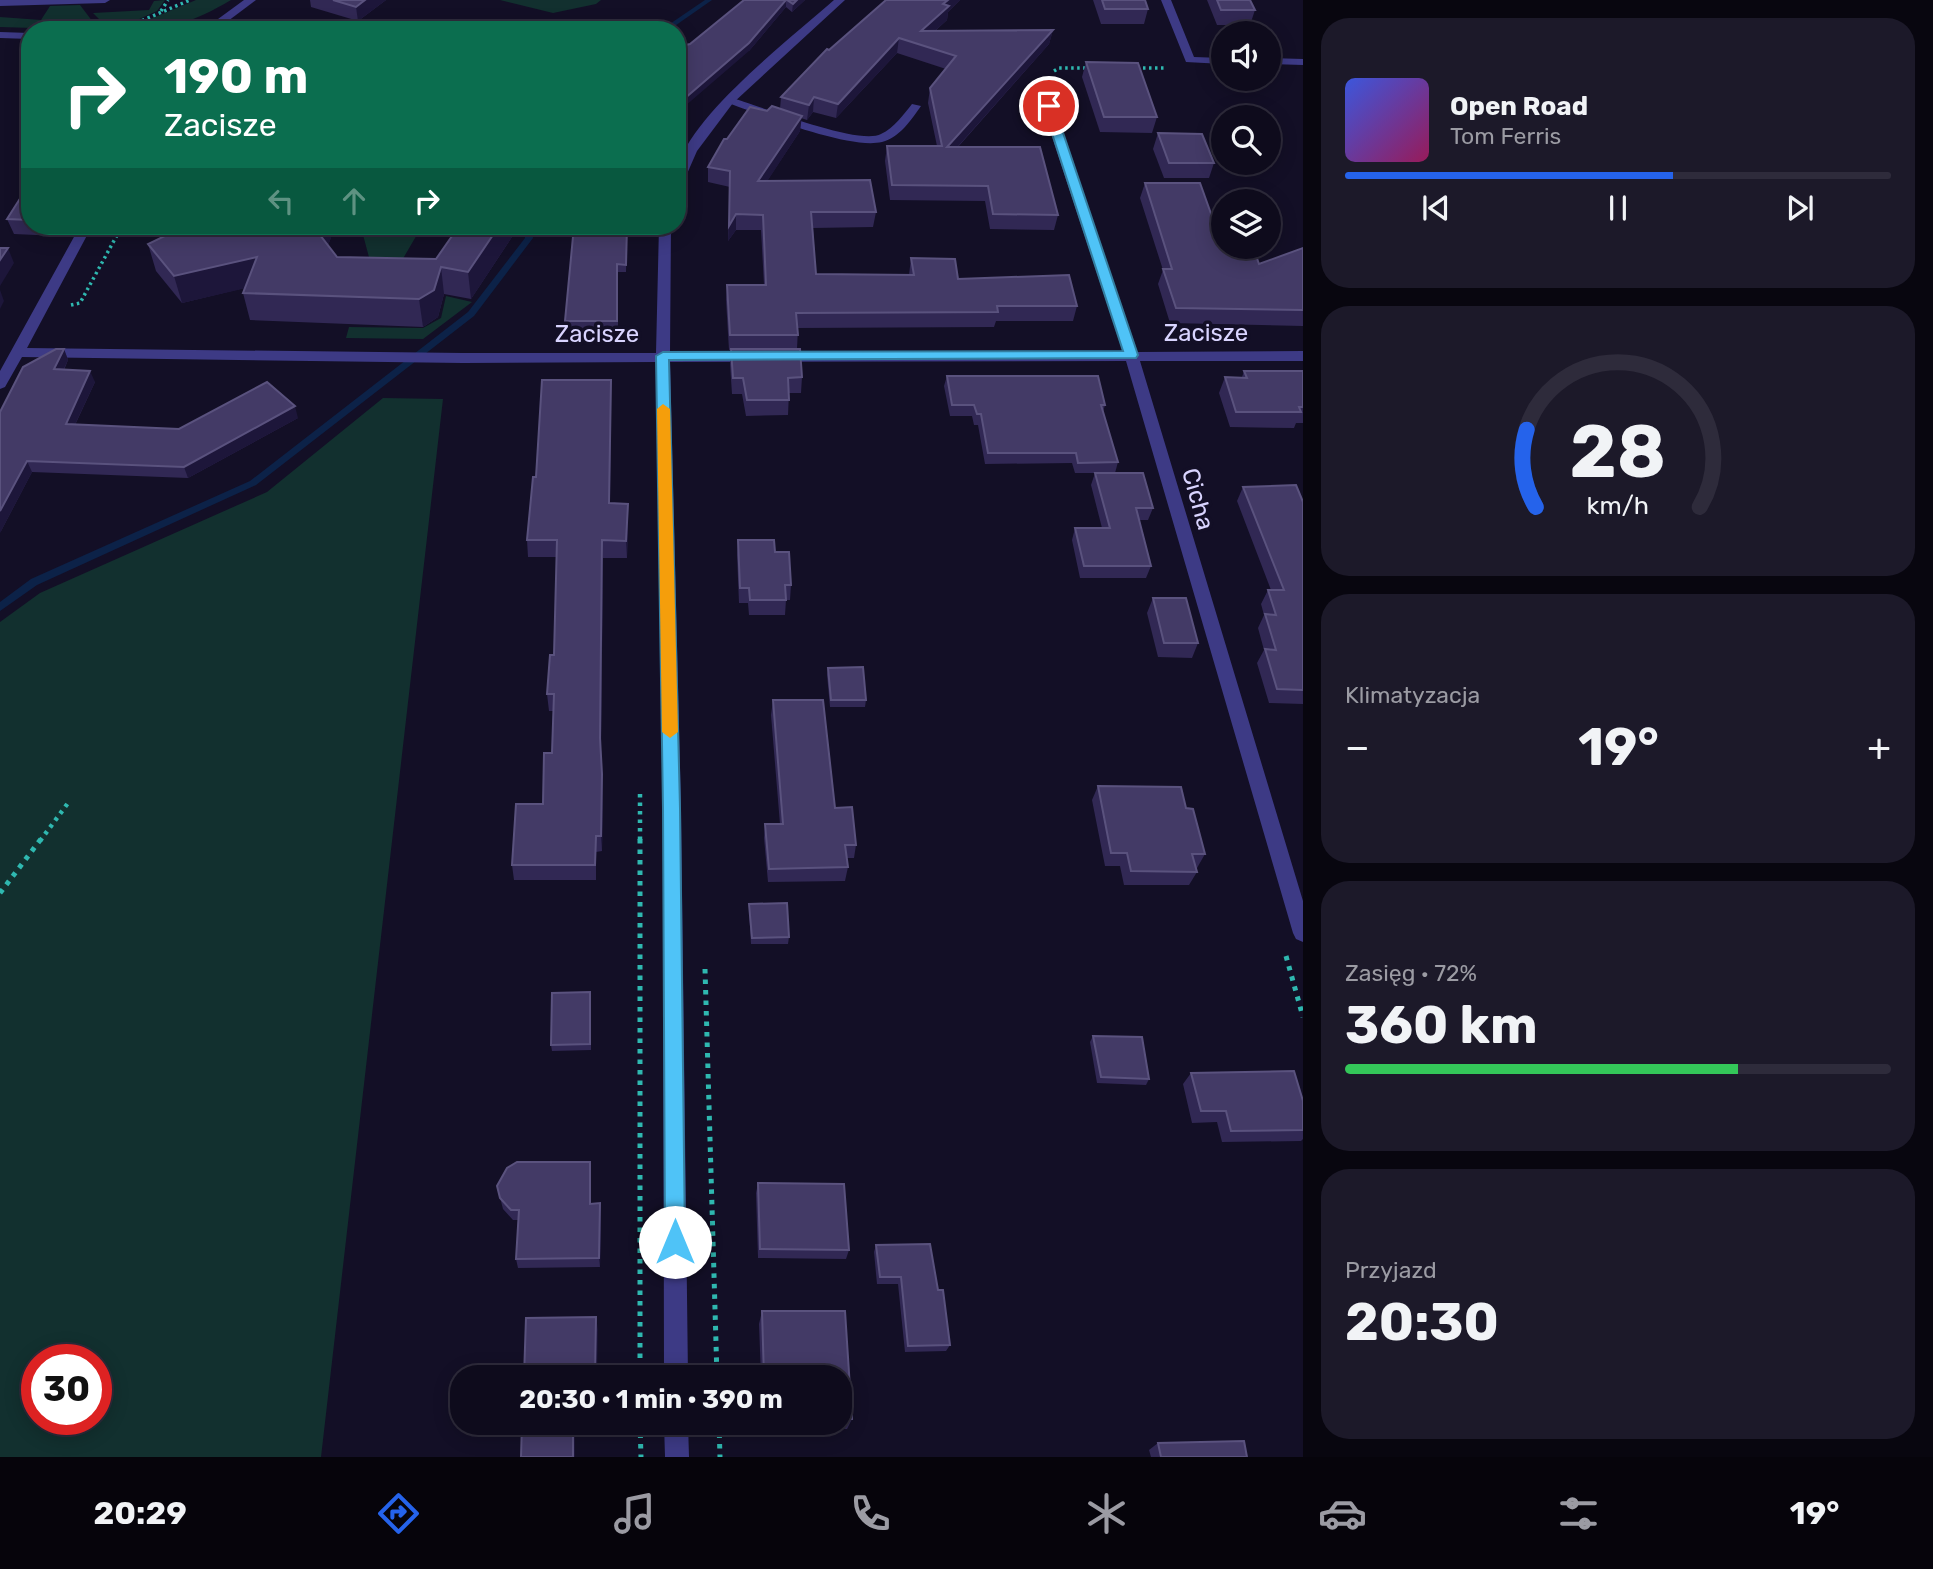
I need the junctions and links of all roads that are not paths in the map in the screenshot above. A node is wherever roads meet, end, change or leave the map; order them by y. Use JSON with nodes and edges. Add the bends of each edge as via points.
{"nodes":[{"id":1,"x":105,"y":0,"type":"edge"},
{"id":2,"x":251,"y":0,"type":"edge"},
{"id":3,"x":840,"y":0,"type":"edge"},
{"id":4,"x":1166,"y":0,"type":"edge"},
{"id":5,"x":0,"y":3,"type":"edge"},
{"id":6,"x":221,"y":21,"type":"edge"},
{"id":7,"x":0,"y":34,"type":"edge"},
{"id":8,"x":21,"y":35,"type":"edge"},
{"id":9,"x":1211,"y":61,"type":"edge"},
{"id":10,"x":1281,"y":61,"type":"edge"},
{"id":11,"x":1303,"y":62,"type":"edge"},
{"id":12,"x":1041,"y":82,"type":"road end"},
{"id":13,"x":729,"y":100,"type":"junction"},
{"id":14,"x":916,"y":106,"type":"dead end"},
{"id":15,"x":686,"y":162,"type":"edge"},
{"id":16,"x":81,"y":235,"type":"edge"},
{"id":17,"x":666,"y":235,"type":"edge"},
{"id":18,"x":17,"y":352,"type":"junction"},
{"id":19,"x":1131,"y":355,"type":"junction"},
{"id":20,"x":663,"y":356,"type":"junction"},
{"id":21,"x":1303,"y":356,"type":"edge"},
{"id":22,"x":0,"y":384,"type":"edge"},
{"id":23,"x":1303,"y":933,"type":"edge"},
{"id":24,"x":676,"y":1365,"type":"edge"},
{"id":25,"x":677,"y":1435,"type":"edge"},
{"id":26,"x":677,"y":1457,"type":"edge"}],
"edges":[{"from":1,"to":5,"type":"lane"},
{"from":2,"to":6,"type":"street"},
{"from":3,"to":13,"type":"street"},
{"from":4,"to":9,"type":"lane","via":[[1190,60]]},
{"from":7,"to":8,"type":"street"},
{"from":10,"to":11,"type":"lane"},
{"from":12,"to":19,"type":"street","name":"Cicha"},
{"from":13,"to":14,"type":"lane","via":[[874,141],[891,133]]},
{"from":13,"to":15,"type":"street"},
{"from":16,"to":18,"type":"street"},
{"from":17,"to":20,"type":"street"},
{"from":18,"to":20,"type":"street","name":"Zacisze"},
{"from":18,"to":22,"type":"street"},
{"from":19,"to":20,"type":"street","name":"Zacisze"},
{"from":19,"to":21,"type":"street","name":"Zacisze"},
{"from":19,"to":23,"type":"street","name":"Cicha"},
{"from":20,"to":24,"type":"street"},
{"from":25,"to":26,"type":"street"}]}
